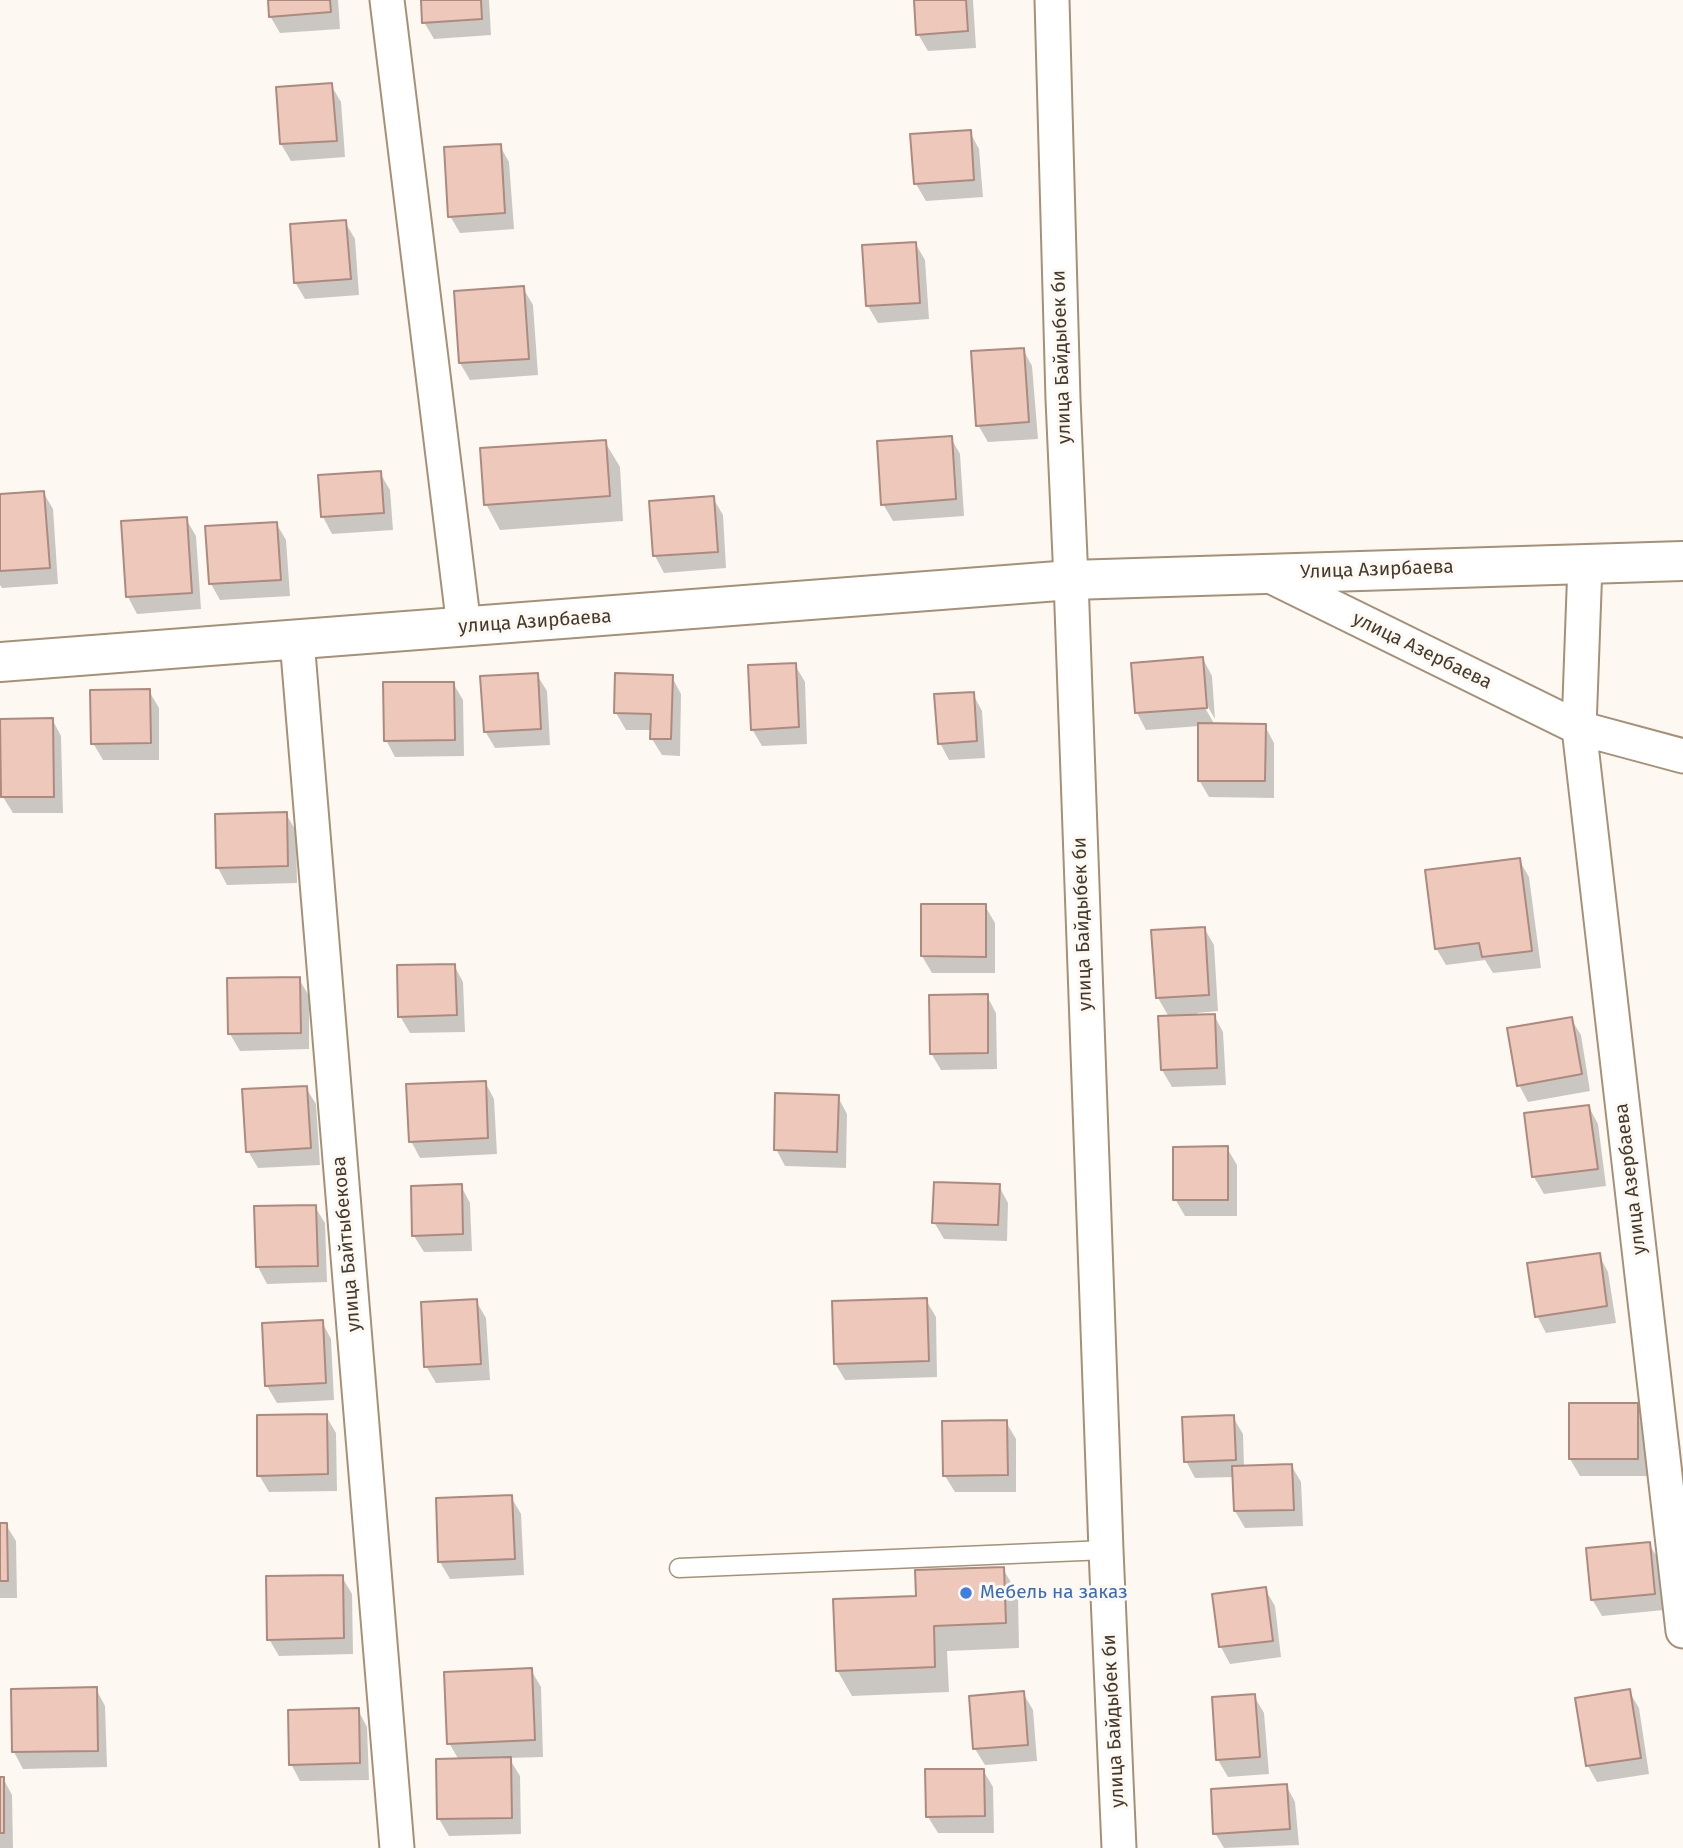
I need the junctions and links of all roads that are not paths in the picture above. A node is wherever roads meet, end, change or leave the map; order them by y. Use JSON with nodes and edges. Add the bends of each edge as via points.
{"nodes":[{"id":1,"x":387,"y":0,"type":"edge"},
{"id":2,"x":1052,"y":0,"type":"edge"},
{"id":3,"x":1683,"y":561,"type":"edge"},
{"id":4,"x":1585,"y":564,"type":"junction"},
{"id":5,"x":1266,"y":574,"type":"junction"},
{"id":6,"x":1071,"y":580,"type":"junction"},
{"id":7,"x":464,"y":627,"type":"junction"},
{"id":8,"x":297,"y":640,"type":"junction"},
{"id":9,"x":0,"y":663,"type":"edge"},
{"id":10,"x":1579,"y":727,"type":"junction"},
{"id":11,"x":1683,"y":757,"type":"edge"},
{"id":12,"x":1106,"y":1550,"type":"junction"},
{"id":13,"x":679,"y":1568,"type":"dead end"},
{"id":14,"x":1683,"y":1632,"type":"edge"},
{"id":15,"x":397,"y":1848,"type":"edge"},
{"id":16,"x":1119,"y":1848,"type":"edge"}],
"edges":[{"from":1,"to":7,"type":"street"},
{"from":2,"to":6,"type":"street","name":"улица Байдыбек би"},
{"from":3,"to":4,"type":"main road","name":"Улица Азирбаева"},
{"from":4,"to":5,"type":"main road","name":"Улица Азирбаева"},
{"from":4,"to":10,"type":"street","name":"улица Азербаева"},
{"from":5,"to":6,"type":"main road","name":"Улица Азирбаева"},
{"from":5,"to":10,"type":"street","name":"улица Азербаева"},
{"from":6,"to":7,"type":"main road","name":"улица Азирбаева"},
{"from":6,"to":12,"type":"street","name":"улица Байдыбек би"},
{"from":7,"to":8,"type":"main road","name":"улица Азирбаева"},
{"from":8,"to":9,"type":"main road","name":"улица Азирбаева"},
{"from":8,"to":15,"type":"street","name":"улица Байтыбекова"},
{"from":10,"to":11,"type":"street","name":"улица Азербаева"},
{"from":10,"to":14,"type":"street","name":"улица Азербаева"},
{"from":12,"to":13,"type":"lane"},
{"from":12,"to":16,"type":"street","name":"улица Байдыбек би"}]}
